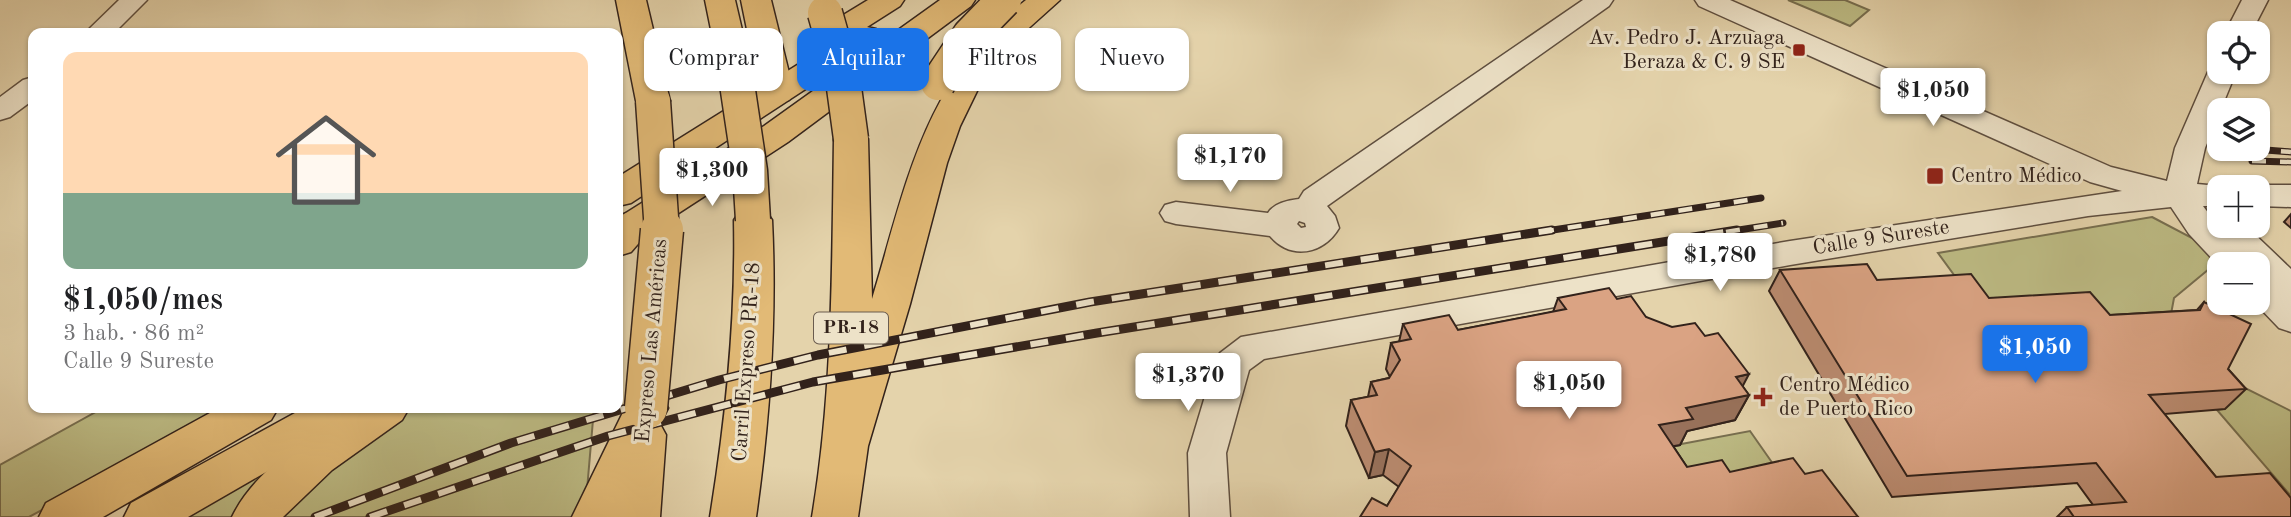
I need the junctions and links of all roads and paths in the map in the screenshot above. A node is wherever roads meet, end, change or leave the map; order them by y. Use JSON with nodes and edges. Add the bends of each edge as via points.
{"nodes":[{"id":1,"x":134,"y":0,"type":"edge"},
{"id":2,"x":631,"y":0,"type":"edge"},
{"id":3,"x":720,"y":0,"type":"edge"},
{"id":4,"x":756,"y":0,"type":"edge"},
{"id":5,"x":889,"y":0,"type":"edge"},
{"id":6,"x":919,"y":0,"type":"edge"},
{"id":7,"x":960,"y":0,"type":"edge"},
{"id":8,"x":1004,"y":0,"type":"edge"},
{"id":9,"x":1010,"y":0,"type":"edge"},
{"id":10,"x":1045,"y":0,"type":"edge"},
{"id":11,"x":1600,"y":0,"type":"edge"},
{"id":12,"x":1708,"y":0,"type":"edge"},
{"id":13,"x":1750,"y":0,"type":"edge"},
{"id":14,"x":2255,"y":0,"type":"edge"},
{"id":15,"x":830,"y":4,"type":"edge"},
{"id":16,"x":2244,"y":21,"type":"edge"},
{"id":17,"x":103,"y":28,"type":"edge"},
{"id":18,"x":762,"y":28,"type":"edge"},
{"id":19,"x":783,"y":76,"type":"edge"},
{"id":20,"x":783,"y":80,"type":"edge"},
{"id":21,"x":2217,"y":84,"type":"edge"},
{"id":22,"x":28,"y":90,"type":"edge"},
{"id":23,"x":767,"y":91,"type":"edge"},
{"id":24,"x":0,"y":111,"type":"edge"},
{"id":25,"x":776,"y":134,"type":"junction"},
{"id":26,"x":2179,"y":195,"type":"junction"},
{"id":27,"x":2207,"y":195,"type":"edge"},
{"id":28,"x":2270,"y":196,"type":"edge"},
{"id":29,"x":2291,"y":196,"type":"edge"},
{"id":30,"x":2207,"y":212,"type":"edge"},
{"id":31,"x":1176,"y":213,"type":"dead end"},
{"id":32,"x":623,"y":223,"type":"edge"},
{"id":33,"x":623,"y":223,"type":"edge"},
{"id":34,"x":2239,"y":238,"type":"edge"},
{"id":35,"x":2225,"y":252,"type":"edge"},
{"id":36,"x":2291,"y":289,"type":"edge"},
{"id":37,"x":2270,"y":297,"type":"edge"},
{"id":38,"x":2291,"y":319,"type":"edge"},
{"id":39,"x":884,"y":326,"type":"junction"},
{"id":40,"x":646,"y":408,"type":"junction"},
{"id":41,"x":247,"y":413,"type":"edge"},
{"id":42,"x":332,"y":413,"type":"edge"},
{"id":43,"x":380,"y":413,"type":"edge"},
{"id":44,"x":846,"y":446,"type":"junction"},
{"id":45,"x":62,"y":517,"type":"edge"},
{"id":46,"x":147,"y":517,"type":"edge"},
{"id":47,"x":255,"y":517,"type":"edge"},
{"id":48,"x":595,"y":517,"type":"edge"},
{"id":49,"x":636,"y":517,"type":"edge"},
{"id":50,"x":733,"y":517,"type":"edge"},
{"id":51,"x":835,"y":517,"type":"edge"},
{"id":52,"x":1210,"y":517,"type":"edge"}],
"edges":[{"from":1,"to":17,"type":"street"},
{"from":2,"to":40,"type":"main road","name":"Expreso Las Américas","bridge":true,"via":[[653,101],[663,224]]},
{"from":3,"to":50,"type":"main road","name":"Carril Expreso PR-18","bridge":true,"via":[[734,64],[753,220],[754,332]]},
{"from":4,"to":18,"type":"main road"},
{"from":5,"to":19,"type":"main road","via":[[804,54]]},
{"from":6,"to":20,"type":"main road"},
{"from":7,"to":25,"type":"main road"},
{"from":8,"to":39,"type":"main road","bridge":true,"via":[[970,35],[938,83],[907,171]]},
{"from":9,"to":25,"type":"main road"},
{"from":10,"to":39,"type":"main road","via":[[1019,18],[988,51],[954,100],[932,150]]},
{"from":11,"to":31,"type":"street","via":[[1315,199],[1308,211],[1322,222],[1321,233],[1315,237],[1291,237],[1280,226]]},
{"from":12,"to":26,"type":"street","via":[[2101,175]]},
{"from":13,"to":26,"type":"street","via":[[2112,159]]},
{"from":14,"to":16,"type":"street"},
{"from":15,"to":44,"type":"main road","number":"PR-18","bridge":true,"via":[[851,139],[852,298]]},
{"from":21,"to":26,"type":"street","via":[[2190,148]]},
{"from":22,"to":24,"type":"street"},
{"from":23,"to":32,"type":"main road","via":[[680,155]]},
{"from":25,"to":33,"type":"main road"},
{"from":26,"to":27,"type":"street","name":"Calle 9 Sureste"},
{"from":26,"to":30,"type":"street"},
{"from":26,"to":35,"type":"street"},
{"from":26,"to":52,"type":"street","name":"Calle 9 Sureste","via":[[2088,205],[1790,253],[1254,347],[1233,363],[1207,453]]},
{"from":28,"to":29,"type":"street"},
{"from":34,"to":36,"type":"street"},
{"from":37,"to":38,"type":"street"},
{"from":39,"to":44,"type":"main road"},
{"from":40,"to":48,"type":"main road"},
{"from":40,"to":49,"type":"main road","name":"Expreso Las Américas"},
{"from":41,"to":45,"type":"main road"},
{"from":42,"to":46,"type":"main road"},
{"from":43,"to":47,"type":"main road","via":[[310,460],[276,489]]},
{"from":44,"to":51,"type":"main road","number":"PR-18"}]}
